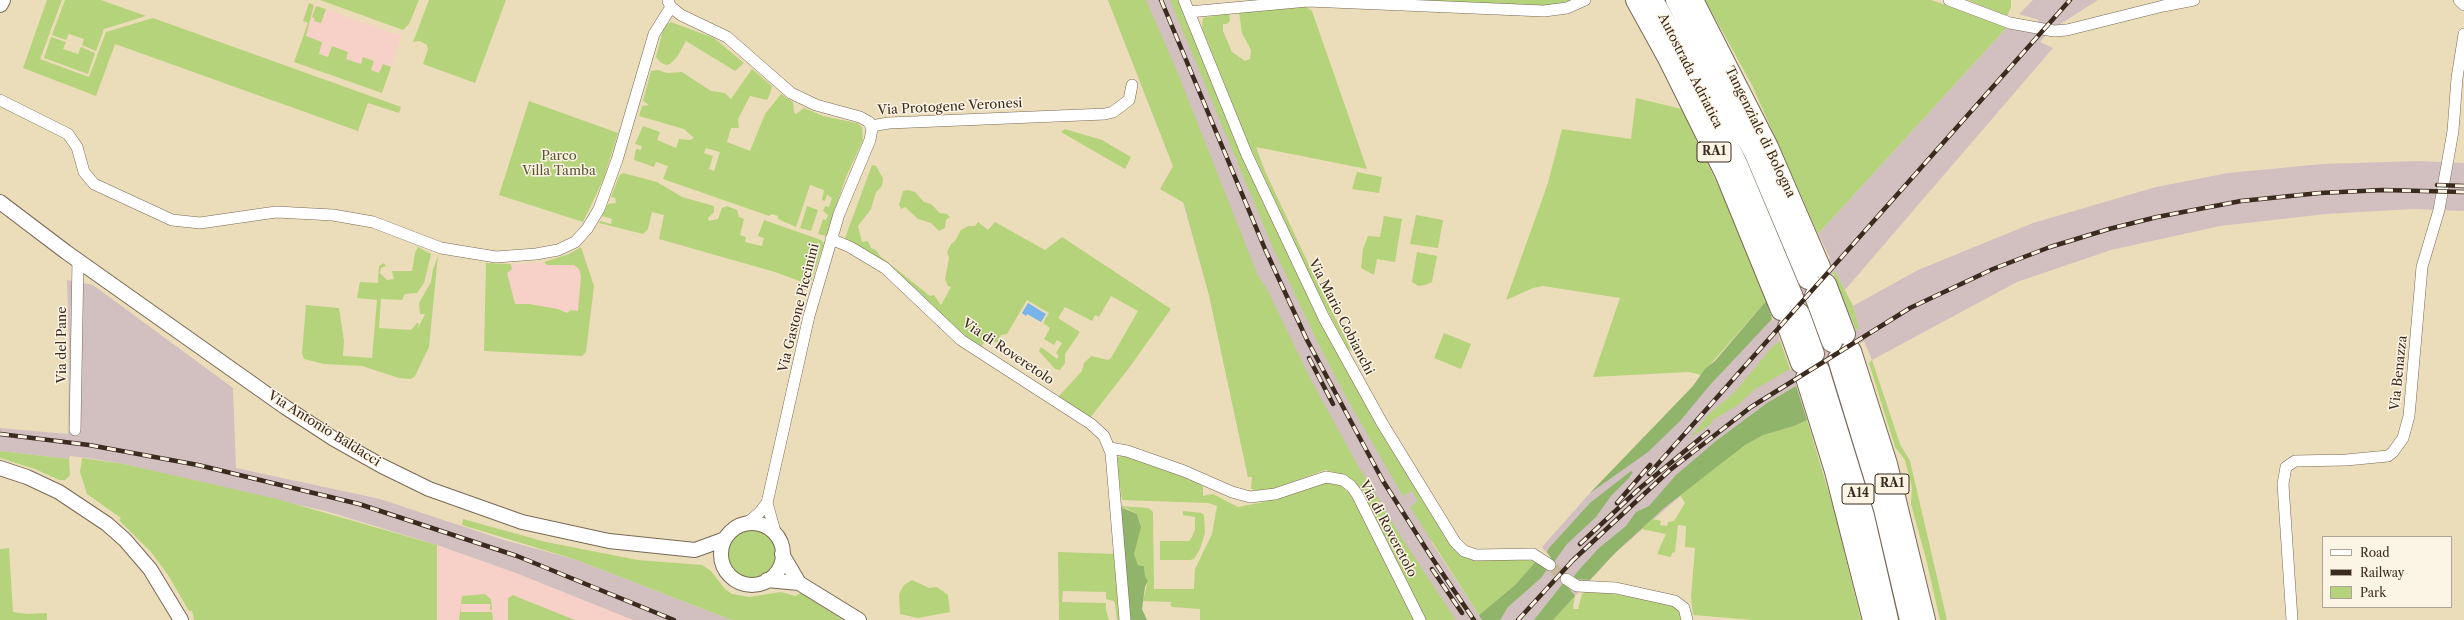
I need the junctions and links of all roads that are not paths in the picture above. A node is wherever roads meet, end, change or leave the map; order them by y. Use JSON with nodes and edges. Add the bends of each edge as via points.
{"nodes":[{"id":1,"x":2,"y":0,"type":"edge"},
{"id":2,"x":1184,"y":0,"type":"edge"},
{"id":3,"x":1585,"y":0,"type":"edge"},
{"id":4,"x":1636,"y":0,"type":"edge"},
{"id":5,"x":1653,"y":0,"type":"edge"},
{"id":6,"x":1676,"y":0,"type":"edge"},
{"id":7,"x":1693,"y":0,"type":"edge"},
{"id":8,"x":1949,"y":0,"type":"edge"},
{"id":9,"x":2194,"y":0,"type":"edge"},
{"id":10,"x":2459,"y":0,"type":"edge"},
{"id":11,"x":669,"y":3,"type":"edge"},
{"id":12,"x":0,"y":4,"type":"edge"},
{"id":13,"x":2464,"y":4,"type":"edge"},
{"id":14,"x":1189,"y":12,"type":"junction"},
{"id":15,"x":2464,"y":34,"type":"edge"},
{"id":16,"x":1132,"y":85,"type":"dead end"},
{"id":17,"x":0,"y":100,"type":"edge"},
{"id":18,"x":871,"y":126,"type":"junction"},
{"id":19,"x":0,"y":202,"type":"edge"},
{"id":20,"x":831,"y":239,"type":"junction"},
{"id":21,"x":78,"y":260,"type":"junction"},
{"id":22,"x":1818,"y":282,"type":"junction"},
{"id":23,"x":1790,"y":312,"type":"junction"},
{"id":24,"x":1841,"y":347,"type":"junction"},
{"id":25,"x":1810,"y":366,"type":"junction"},
{"id":26,"x":75,"y":430,"type":"dead end"},
{"id":27,"x":1110,"y":448,"type":"junction"},
{"id":28,"x":0,"y":468,"type":"edge"},
{"id":29,"x":767,"y":503,"type":"junction"},
{"id":30,"x":746,"y":524,"type":"junction"},
{"id":31,"x":776,"y":535,"type":"junction"},
{"id":32,"x":724,"y":539,"type":"junction"},
{"id":33,"x":695,"y":550,"type":"junction"},
{"id":34,"x":782,"y":554,"type":"junction"},
{"id":35,"x":723,"y":565,"type":"junction"},
{"id":36,"x":1550,"y":565,"type":"tunnel mouth"},
{"id":37,"x":1566,"y":579,"type":"tunnel mouth"},
{"id":38,"x":767,"y":580,"type":"junction"},
{"id":39,"x":799,"y":583,"type":"junction"},
{"id":40,"x":182,"y":620,"type":"edge"},
{"id":41,"x":859,"y":620,"type":"edge"},
{"id":42,"x":1125,"y":620,"type":"edge"},
{"id":43,"x":1420,"y":620,"type":"edge"},
{"id":44,"x":1686,"y":620,"type":"edge"},
{"id":45,"x":1873,"y":620,"type":"edge"},
{"id":46,"x":1888,"y":620,"type":"edge"},
{"id":47,"x":1910,"y":620,"type":"edge"},
{"id":48,"x":1925,"y":620,"type":"edge"},
{"id":49,"x":2292,"y":620,"type":"edge"}],
"edges":[{"from":1,"to":12,"type":"main road"},
{"from":2,"to":14,"type":"street","name":"Via Mario Cobianchi"},
{"from":3,"to":14,"type":"street","via":[[1566,8],[1544,11],[1308,0]]},
{"from":4,"to":23,"type":"highway","number":"RA1","via":[[1725,173]]},
{"from":5,"to":23,"type":"highway","name":"Autostrada Adriatica","number":"A14","via":[[1708,103],[1738,166]]},
{"from":6,"to":22,"type":"highway","name":"Autostrada Adriatica"},
{"from":7,"to":22,"type":"highway","name":"Tangenziale di Bologna","number":"RA1","via":[[1768,147]]},
{"from":8,"to":9,"type":"street","via":[[2010,23],[2054,31]]},
{"from":10,"to":13,"type":"street"},
{"from":11,"to":17,"type":"street","via":[[654,34],[617,160],[599,209],[574,242],[558,250],[536,254],[496,257],[442,248],[381,224],[343,216],[276,212],[200,223],[172,220],[94,184],[85,175],[77,147],[68,134]]},
{"from":11,"to":18,"type":"street","name":"Via Protogene Veronesi","via":[[684,17],[727,37],[774,79],[800,98],[860,117]]},
{"from":14,"to":36,"type":"street","name":"Via Mario Cobianchi","via":[[1247,155],[1324,318],[1382,423],[1455,542],[1471,554],[1533,554]]},
{"from":15,"to":49,"type":"street","name":"Via Benazza","via":[[2453,131],[2439,210],[2422,267],[2409,416],[2403,438],[2394,452],[2380,458],[2295,461],[2286,467],[2283,484]]},
{"from":16,"to":18,"type":"street","name":"Via Protogene Veronesi","via":[[1129,100],[1113,112],[1105,114],[889,123]]},
{"from":18,"to":20,"type":"street","name":"Via Gastone Piccinini","via":[[871,137]]},
{"from":19,"to":21,"type":"street","name":"Via Antonio Baldacci"},
{"from":20,"to":27,"type":"street","name":"Via di Roveretolo","via":[[885,268],[961,340],[1091,424],[1104,436]]},
{"from":20,"to":29,"type":"street","name":"Via Gastone Piccinini","via":[[809,316]]},
{"from":21,"to":26,"type":"street","name":"Via del Pane"},
{"from":21,"to":33,"type":"street","name":"Via Antonio Baldacci","via":[[328,435],[429,489],[503,516],[561,532],[629,544]]},
{"from":22,"to":24,"type":"highway","name":"Tangenziale di Bologna","number":"RA1"},
{"from":23,"to":25,"type":"highway","name":"Autostrada Adriatica","number":"A14"},
{"from":24,"to":47,"type":"highway","number":"A14"},
{"from":24,"to":48,"type":"highway","name":"Tangenziale di Bologna","number":"RA1","via":[[1889,471]]},
{"from":25,"to":45,"type":"highway"},
{"from":25,"to":46,"type":"highway","name":"Autostrada Adriatica","number":"A14","via":[[1862,509]]},
{"from":27,"to":42,"type":"street","name":"Via di Roveretolo"},
{"from":27,"to":43,"type":"street","name":"Via di Roveretolo","via":[[1134,453],[1250,497],[1275,494],[1326,477],[1343,480],[1357,494]]},
{"from":28,"to":40,"type":"street","via":[[59,492],[112,528],[150,569]]},
{"from":29,"to":30,"type":"street","name":"Via Gastone Piccinini","via":[[759,514]]},
{"from":29,"to":31,"type":"street","name":"Via Gastone Piccinini"},
{"from":30,"to":31,"type":"street","via":[[760,524]]},
{"from":30,"to":32,"type":"street","via":[[734,529]]},
{"from":31,"to":34,"type":"street"},
{"from":32,"to":33,"type":"street","name":"Via Antonio Baldacci"},
{"from":32,"to":35,"type":"street","via":[[721,549]]},
{"from":33,"to":35,"type":"street","name":"Via Antonio Baldacci"},
{"from":34,"to":38,"type":"street","via":[[778,570]]},
{"from":34,"to":39,"type":"street"},
{"from":35,"to":38,"type":"street","via":[[729,575],[744,583],[758,584]]},
{"from":37,"to":44,"type":"street","via":[[1576,586],[1616,588],[1675,601],[1684,608]]},
{"from":38,"to":39,"type":"street"},
{"from":39,"to":41,"type":"street"}]}
